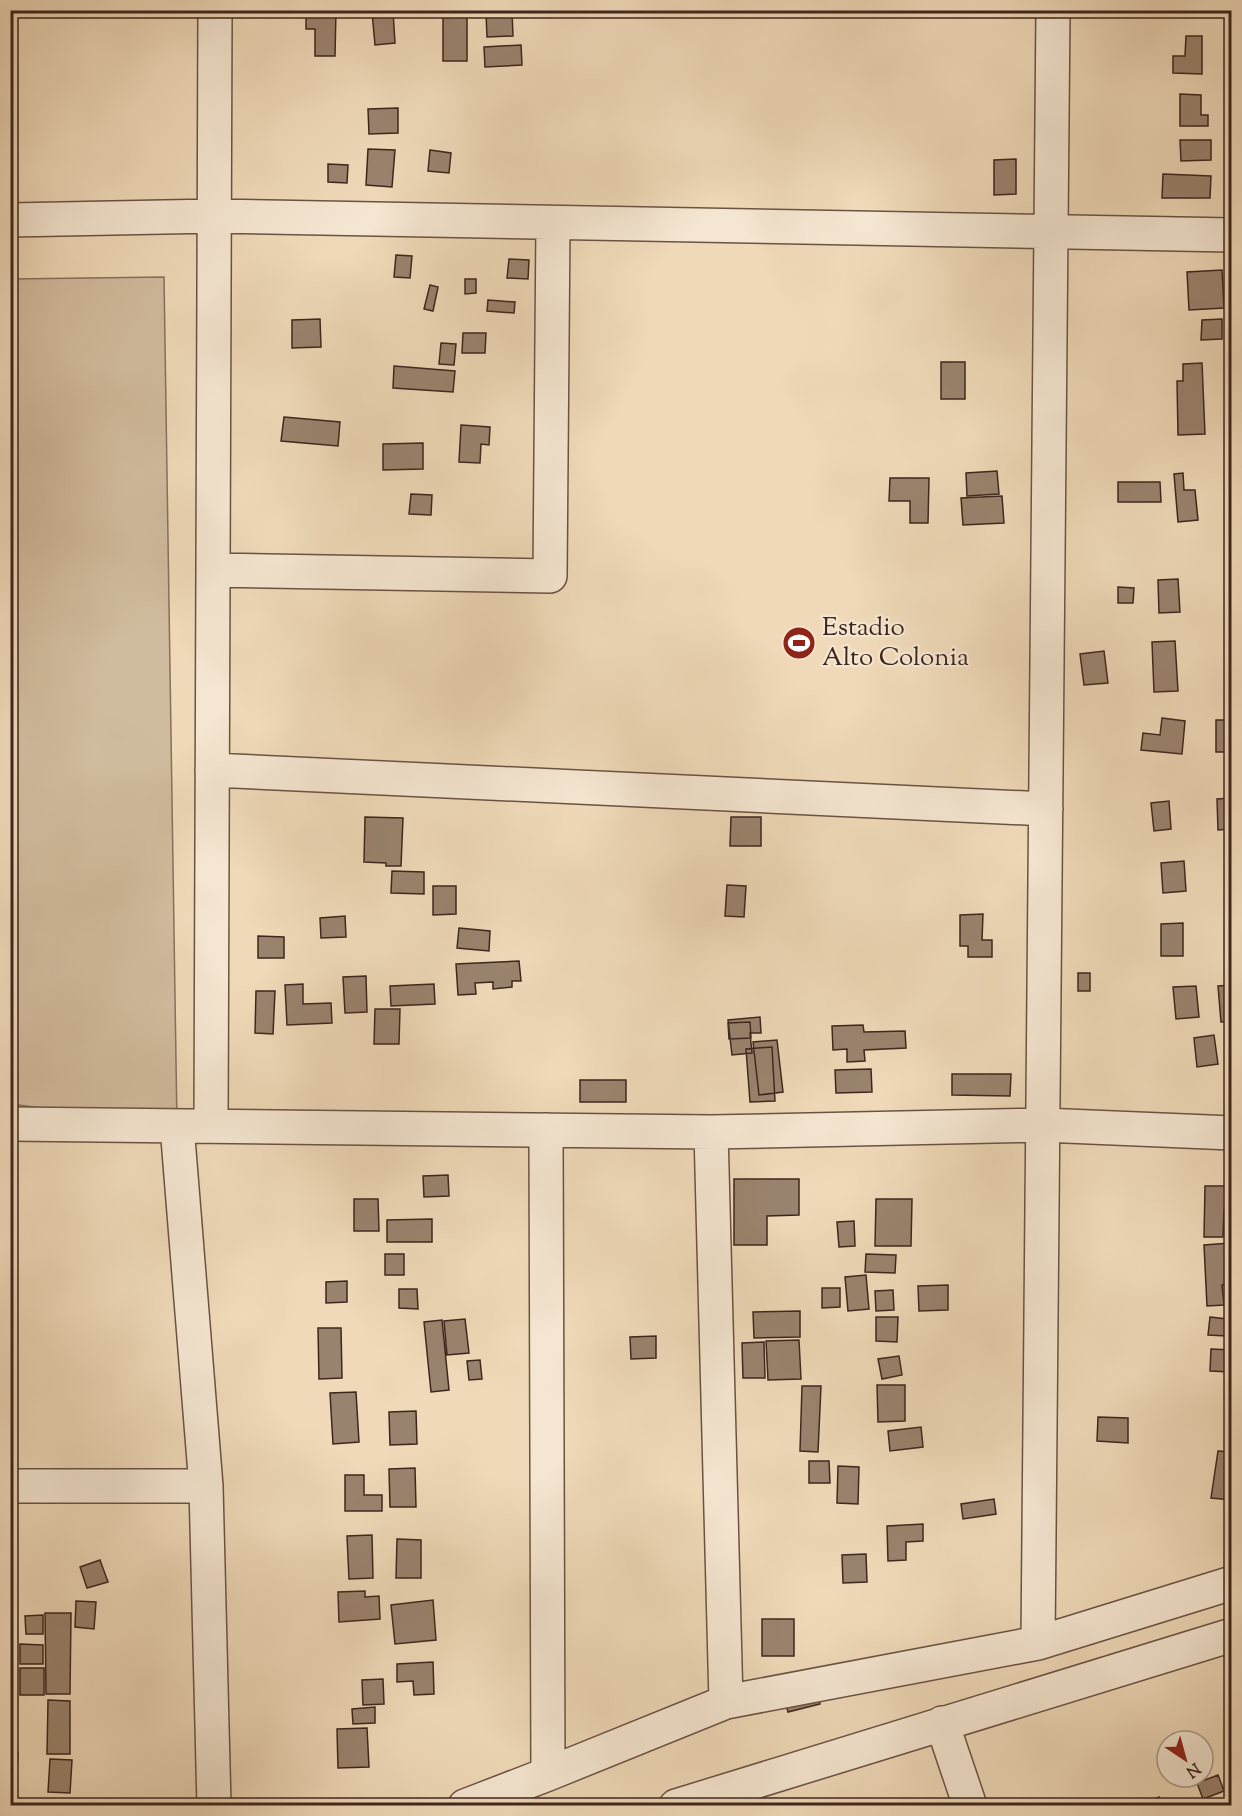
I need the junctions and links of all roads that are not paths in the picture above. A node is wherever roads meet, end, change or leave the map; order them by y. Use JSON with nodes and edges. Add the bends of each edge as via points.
{"nodes":[{"id":1,"x":215,"y":10,"type":"edge"},
{"id":2,"x":1053,"y":10,"type":"edge"},
{"id":3,"x":214,"y":216,"type":"junction"},
{"id":4,"x":10,"y":220,"type":"edge"},
{"id":5,"x":554,"y":223,"type":"junction"},
{"id":6,"x":1051,"y":233,"type":"junction"},
{"id":7,"x":1232,"y":236,"type":"edge"},
{"id":8,"x":213,"y":570,"type":"junction"},
{"id":9,"x":212,"y":770,"type":"junction"},
{"id":10,"x":1046,"y":809,"type":"junction"},
{"id":11,"x":10,"y":1124,"type":"edge"},
{"id":12,"x":1043,"y":1125,"type":"junction"},
{"id":13,"x":177,"y":1126,"type":"junction"},
{"id":14,"x":211,"y":1126,"type":"junction"},
{"id":15,"x":546,"y":1130,"type":"junction"},
{"id":16,"x":711,"y":1132,"type":"junction"},
{"id":17,"x":1232,"y":1134,"type":"edge"},
{"id":18,"x":10,"y":1486,"type":"edge"},
{"id":19,"x":206,"y":1486,"type":"junction"},
{"id":20,"x":1232,"y":1584,"type":"edge"},
{"id":21,"x":1038,"y":1643,"type":"junction"},
{"id":22,"x":1229,"y":1644,"type":"edge"},
{"id":23,"x":726,"y":1702,"type":"junction"},
{"id":24,"x":942,"y":1723,"type":"junction"},
{"id":25,"x":548,"y":1774,"type":"junction"},
{"id":26,"x":214,"y":1806,"type":"edge"},
{"id":27,"x":465,"y":1806,"type":"edge"},
{"id":28,"x":676,"y":1806,"type":"edge"},
{"id":29,"x":970,"y":1806,"type":"edge"}],
"edges":[{"from":1,"to":3,"type":"street"},
{"from":2,"to":6,"type":"street"},
{"from":3,"to":4,"type":"street"},
{"from":3,"to":5,"type":"street"},
{"from":3,"to":8,"type":"street"},
{"from":5,"to":6,"type":"street"},
{"from":5,"to":8,"type":"street","via":[[550,576]]},
{"from":6,"to":7,"type":"street"},
{"from":6,"to":10,"type":"street"},
{"from":8,"to":9,"type":"street"},
{"from":9,"to":10,"type":"street"},
{"from":9,"to":14,"type":"street"},
{"from":10,"to":12,"type":"street"},
{"from":11,"to":13,"type":"street"},
{"from":12,"to":16,"type":"street"},
{"from":12,"to":17,"type":"street"},
{"from":12,"to":21,"type":"street"},
{"from":13,"to":14,"type":"street"},
{"from":13,"to":19,"type":"street"},
{"from":14,"to":15,"type":"street"},
{"from":15,"to":16,"type":"street"},
{"from":15,"to":25,"type":"street"},
{"from":16,"to":23,"type":"street"},
{"from":18,"to":19,"type":"street"},
{"from":19,"to":26,"type":"street"},
{"from":20,"to":21,"type":"street"},
{"from":21,"to":23,"type":"street"},
{"from":22,"to":24,"type":"street"},
{"from":23,"to":25,"type":"street"},
{"from":24,"to":28,"type":"street"},
{"from":24,"to":29,"type":"street"},
{"from":25,"to":27,"type":"street"}]}
